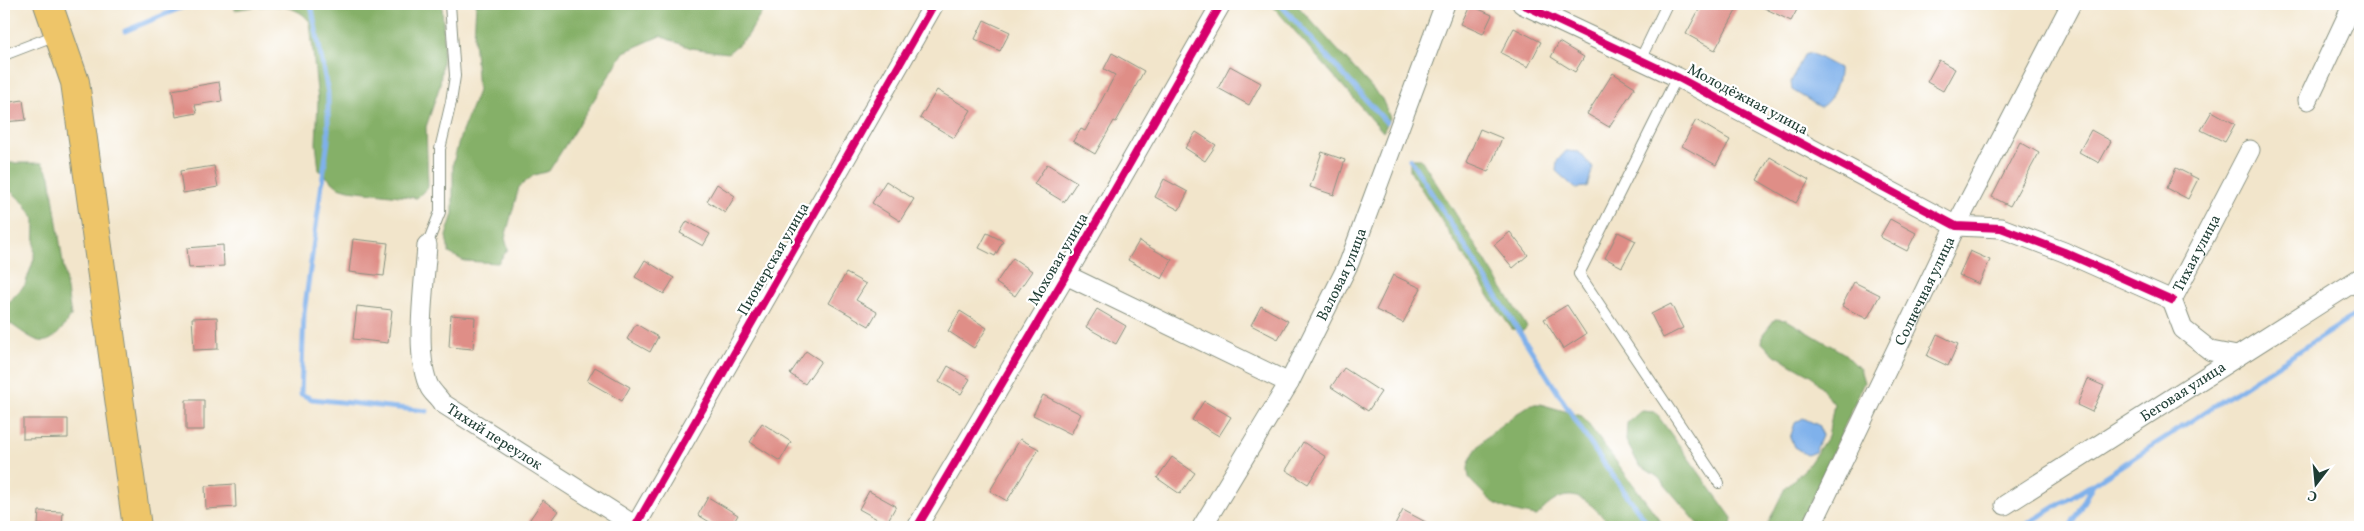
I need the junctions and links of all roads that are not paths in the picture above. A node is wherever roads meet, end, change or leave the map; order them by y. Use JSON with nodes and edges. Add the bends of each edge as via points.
{"nodes":[{"id":1,"x":48,"y":4,"type":"edge"},
{"id":2,"x":450,"y":4,"type":"edge"},
{"id":3,"x":934,"y":4,"type":"edge"},
{"id":4,"x":1221,"y":4,"type":"edge"},
{"id":5,"x":1445,"y":4,"type":"edge"},
{"id":6,"x":1522,"y":4,"type":"edge"},
{"id":7,"x":1667,"y":4,"type":"edge"},
{"id":8,"x":2071,"y":4,"type":"edge"},
{"id":9,"x":2353,"y":4,"type":"edge"},
{"id":10,"x":60,"y":33,"type":"junction"},
{"id":11,"x":4,"y":55,"type":"edge"},
{"id":12,"x":1641,"y":58,"type":"junction"},
{"id":13,"x":1677,"y":77,"type":"junction"},
{"id":14,"x":2308,"y":100,"type":"dead end"},
{"id":15,"x":2250,"y":150,"type":"dead end"},
{"id":16,"x":1956,"y":226,"type":"junction"},
{"id":17,"x":427,"y":245,"type":"joint"},
{"id":18,"x":1066,"y":275,"type":"junction"},
{"id":19,"x":2360,"y":278,"type":"edge"},
{"id":20,"x":2172,"y":300,"type":"junction"},
{"id":21,"x":2238,"y":356,"type":"junction"},
{"id":22,"x":1289,"y":383,"type":"junction"},
{"id":23,"x":1719,"y":483,"type":"dead end"},
{"id":24,"x":2005,"y":505,"type":"dead end"},
{"id":25,"x":137,"y":527,"type":"edge"},
{"id":26,"x":636,"y":527,"type":"edge"},
{"id":27,"x":916,"y":527,"type":"edge"},
{"id":28,"x":1202,"y":527,"type":"edge"},
{"id":29,"x":1811,"y":527,"type":"edge"}],
"edges":[{"from":1,"to":10,"type":"main road"},
{"from":2,"to":17,"type":"lane","via":[[455,76],[440,149],[440,212]]},
{"from":3,"to":26,"type":"street","name":"Пионерская улица"},
{"from":4,"to":18,"type":"street","name":"Моховая улица"},
{"from":5,"to":22,"type":"street","name":"Валовая улица","via":[[1349,263]]},
{"from":6,"to":12,"type":"street","name":"Молодёжная улица"},
{"from":7,"to":12,"type":"lane"},
{"from":8,"to":16,"type":"street","name":"Солнечная улица"},
{"from":9,"to":14,"type":"street"},
{"from":10,"to":11,"type":"lane"},
{"from":10,"to":25,"type":"main road","via":[[75,82]]},
{"from":12,"to":13,"type":"street","name":"Молодёжная улица"},
{"from":13,"to":16,"type":"street","name":"Молодёжная улица"},
{"from":13,"to":23,"type":"lane","via":[[1578,274]]},
{"from":15,"to":20,"type":"street","name":"Тихая улица"},
{"from":16,"to":20,"type":"street","via":[[2001,228]]},
{"from":16,"to":29,"type":"street","name":"Солнечная улица"},
{"from":17,"to":26,"type":"street","name":"Тихий переулок","via":[[421,340],[423,364],[430,387],[442,403]]},
{"from":18,"to":22,"type":"street"},
{"from":18,"to":27,"type":"street","name":"Моховая улица"},
{"from":19,"to":21,"type":"street","name":"Беговая улица"},
{"from":20,"to":21,"type":"street","name":"Тихая улица","via":[[2183,329],[2211,351]]},
{"from":21,"to":24,"type":"street","name":"Беговая улица"},
{"from":22,"to":28,"type":"street","name":"Валовая улица"}]}
